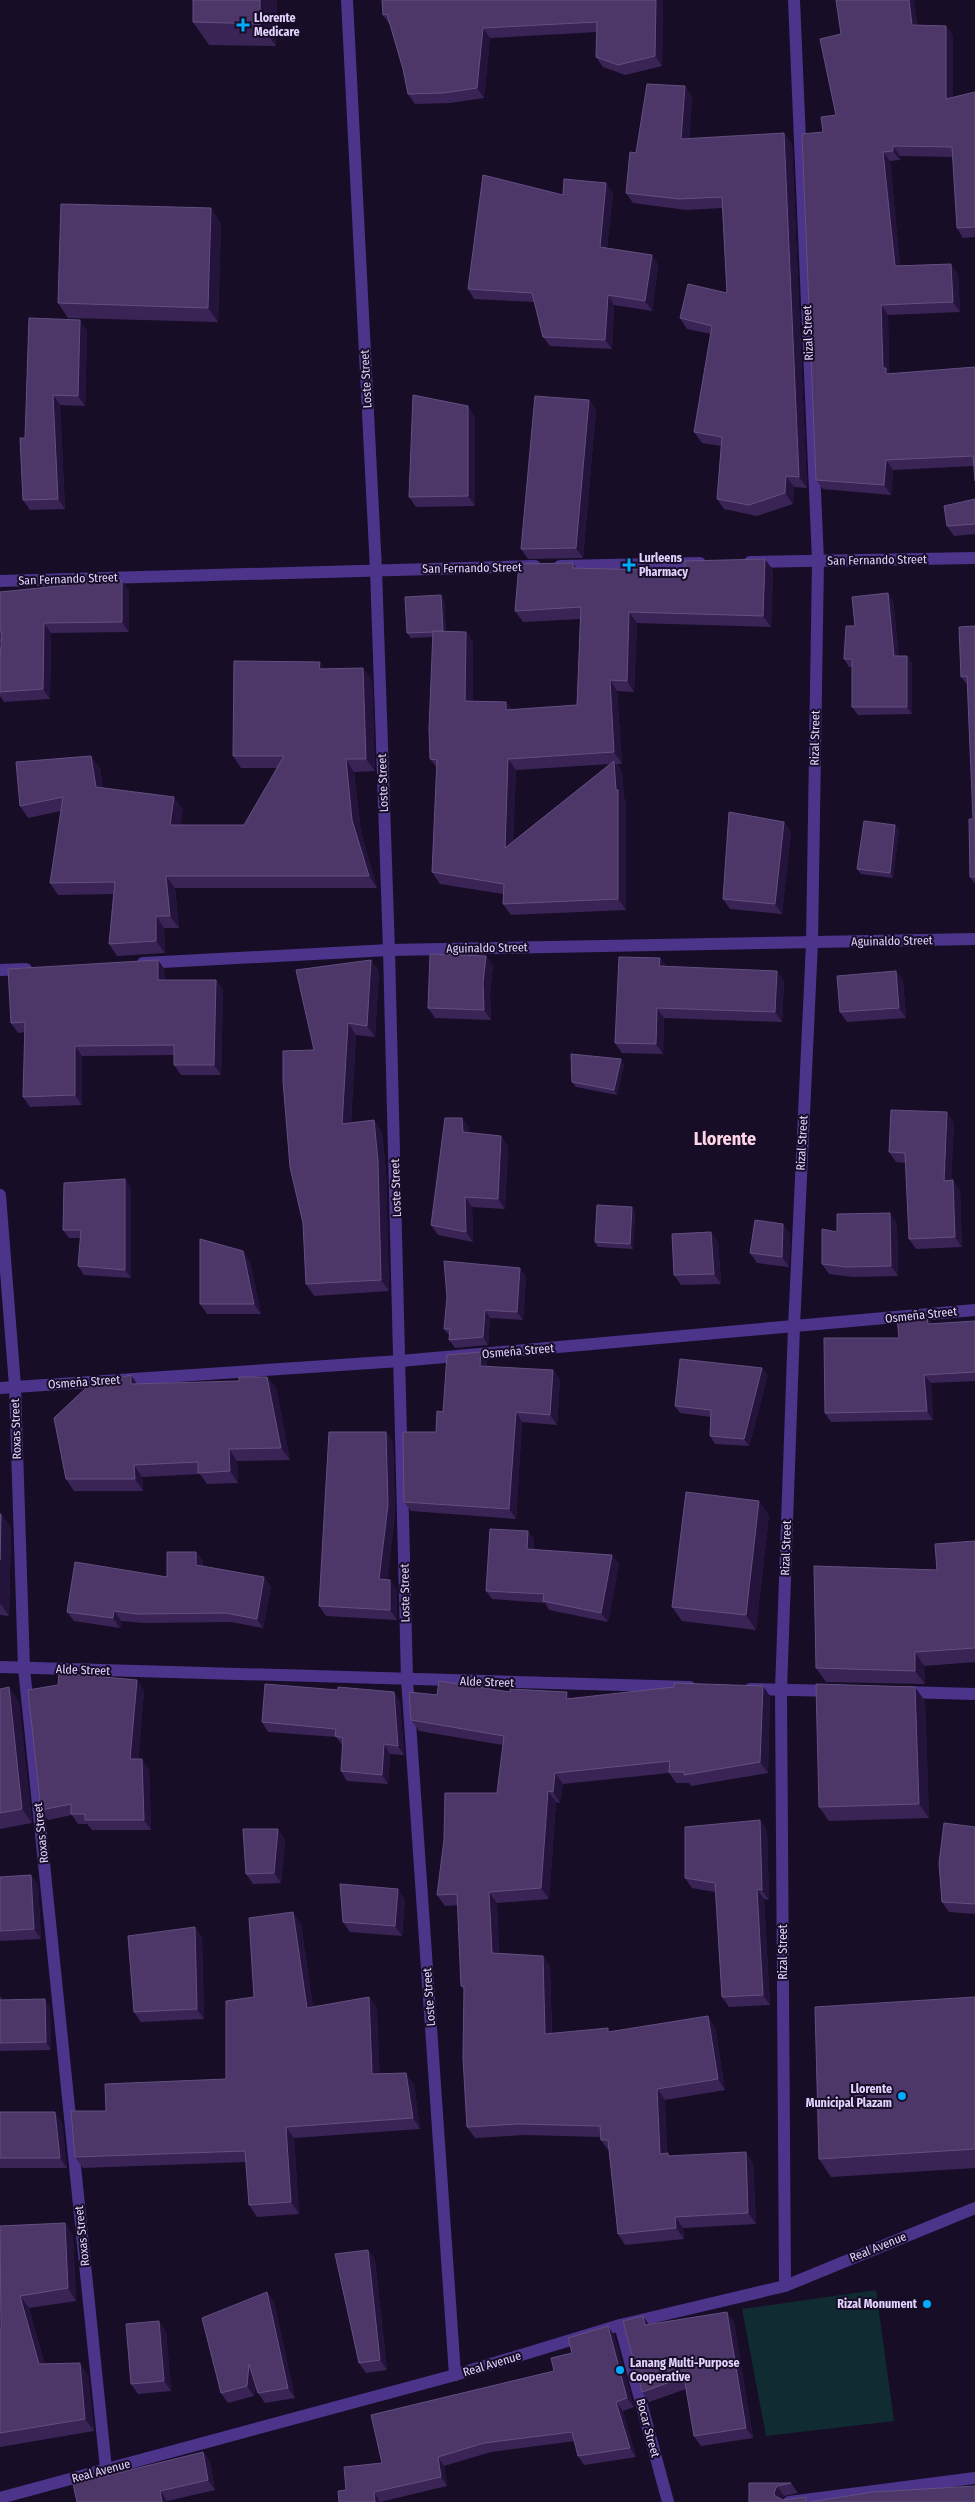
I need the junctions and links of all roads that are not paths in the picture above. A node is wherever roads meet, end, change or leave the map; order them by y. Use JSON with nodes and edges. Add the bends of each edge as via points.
{"nodes":[{"id":1,"x":347,"y":0,"type":"edge"},
{"id":2,"x":794,"y":0,"type":"edge"},
{"id":3,"x":975,"y":558,"type":"edge"},
{"id":4,"x":818,"y":561,"type":"junction"},
{"id":5,"x":710,"y":563,"type":"edge"},
{"id":6,"x":739,"y":563,"type":"edge"},
{"id":7,"x":376,"y":570,"type":"junction"},
{"id":8,"x":0,"y":581,"type":"edge"},
{"id":9,"x":975,"y":939,"type":"edge"},
{"id":10,"x":812,"y":943,"type":"junction"},
{"id":11,"x":389,"y":950,"type":"junction"},
{"id":12,"x":130,"y":963,"type":"edge"},
{"id":13,"x":40,"y":968,"type":"edge"},
{"id":14,"x":0,"y":970,"type":"edge"},
{"id":15,"x":0,"y":1195,"type":"edge"},
{"id":16,"x":975,"y":1310,"type":"edge"},
{"id":17,"x":794,"y":1327,"type":"junction"},
{"id":18,"x":400,"y":1361,"type":"junction"},
{"id":19,"x":15,"y":1386,"type":"junction"},
{"id":20,"x":0,"y":1388,"type":"edge"},
{"id":21,"x":0,"y":1667,"type":"edge"},
{"id":22,"x":24,"y":1668,"type":"junction"},
{"id":23,"x":407,"y":1679,"type":"junction"},
{"id":24,"x":702,"y":1688,"type":"edge"},
{"id":25,"x":742,"y":1689,"type":"edge"},
{"id":26,"x":781,"y":1690,"type":"junction"},
{"id":27,"x":849,"y":1691,"type":"edge"},
{"id":28,"x":888,"y":1692,"type":"edge"},
{"id":29,"x":975,"y":1694,"type":"edge"},
{"id":30,"x":975,"y":2208,"type":"edge"},
{"id":31,"x":785,"y":2286,"type":"junction"},
{"id":32,"x":620,"y":2325,"type":"junction"},
{"id":33,"x":455,"y":2375,"type":"junction"},
{"id":34,"x":106,"y":2469,"type":"junction"},
{"id":35,"x":975,"y":2478,"type":"edge"},
{"id":36,"x":0,"y":2498,"type":"edge"},
{"id":37,"x":668,"y":2502,"type":"edge"},
{"id":38,"x":789,"y":2502,"type":"edge"}],
"edges":[{"from":1,"to":7,"type":"street","name":"Loste Street"},
{"from":2,"to":4,"type":"street","name":"Rizal Street"},
{"from":3,"to":4,"type":"street","name":"San Fernando Street"},
{"from":4,"to":6,"type":"street","name":"San Fernando Street"},
{"from":4,"to":10,"type":"street","name":"Rizal Street"},
{"from":5,"to":7,"type":"street","name":"San Fernando Street"},
{"from":7,"to":8,"type":"street","name":"San Fernando Street"},
{"from":7,"to":11,"type":"street","name":"Loste Street"},
{"from":9,"to":10,"type":"street","name":"Aguinaldo Street"},
{"from":10,"to":11,"type":"street","name":"Aguinaldo Street"},
{"from":10,"to":17,"type":"street","name":"Rizal Street"},
{"from":11,"to":12,"type":"street","name":"Aguinaldo Street"},
{"from":11,"to":18,"type":"street","name":"Loste Street"},
{"from":13,"to":14,"type":"street"},
{"from":15,"to":19,"type":"street","name":"Roxas Street"},
{"from":16,"to":17,"type":"street","name":"Osmeña Street"},
{"from":17,"to":18,"type":"street","name":"Osmeña Street"},
{"from":17,"to":26,"type":"street","name":"Rizal Street"},
{"from":18,"to":19,"type":"street","name":"Osmeña Street"},
{"from":18,"to":23,"type":"street","name":"Loste Street"},
{"from":19,"to":20,"type":"street","name":"Osmeña Street"},
{"from":19,"to":22,"type":"street","name":"Roxas Street"},
{"from":21,"to":22,"type":"street","name":"Alde Street"},
{"from":22,"to":23,"type":"street","name":"Alde Street"},
{"from":22,"to":34,"type":"street","name":"Roxas Street"},
{"from":23,"to":24,"type":"street","name":"Alde Street"},
{"from":23,"to":33,"type":"street","name":"Loste Street"},
{"from":25,"to":26,"type":"street"},
{"from":26,"to":27,"type":"street"},
{"from":26,"to":31,"type":"street","name":"Rizal Street"},
{"from":28,"to":29,"type":"street"},
{"from":30,"to":31,"type":"street","name":"Real Avenue"},
{"from":31,"to":32,"type":"street","name":"Real Avenue"},
{"from":32,"to":33,"type":"street","name":"Real Avenue"},
{"from":32,"to":37,"type":"street","name":"Bocar Street"},
{"from":33,"to":34,"type":"street","name":"Real Avenue"},
{"from":34,"to":36,"type":"street","name":"Real Avenue"},
{"from":35,"to":38,"type":"street"}]}
